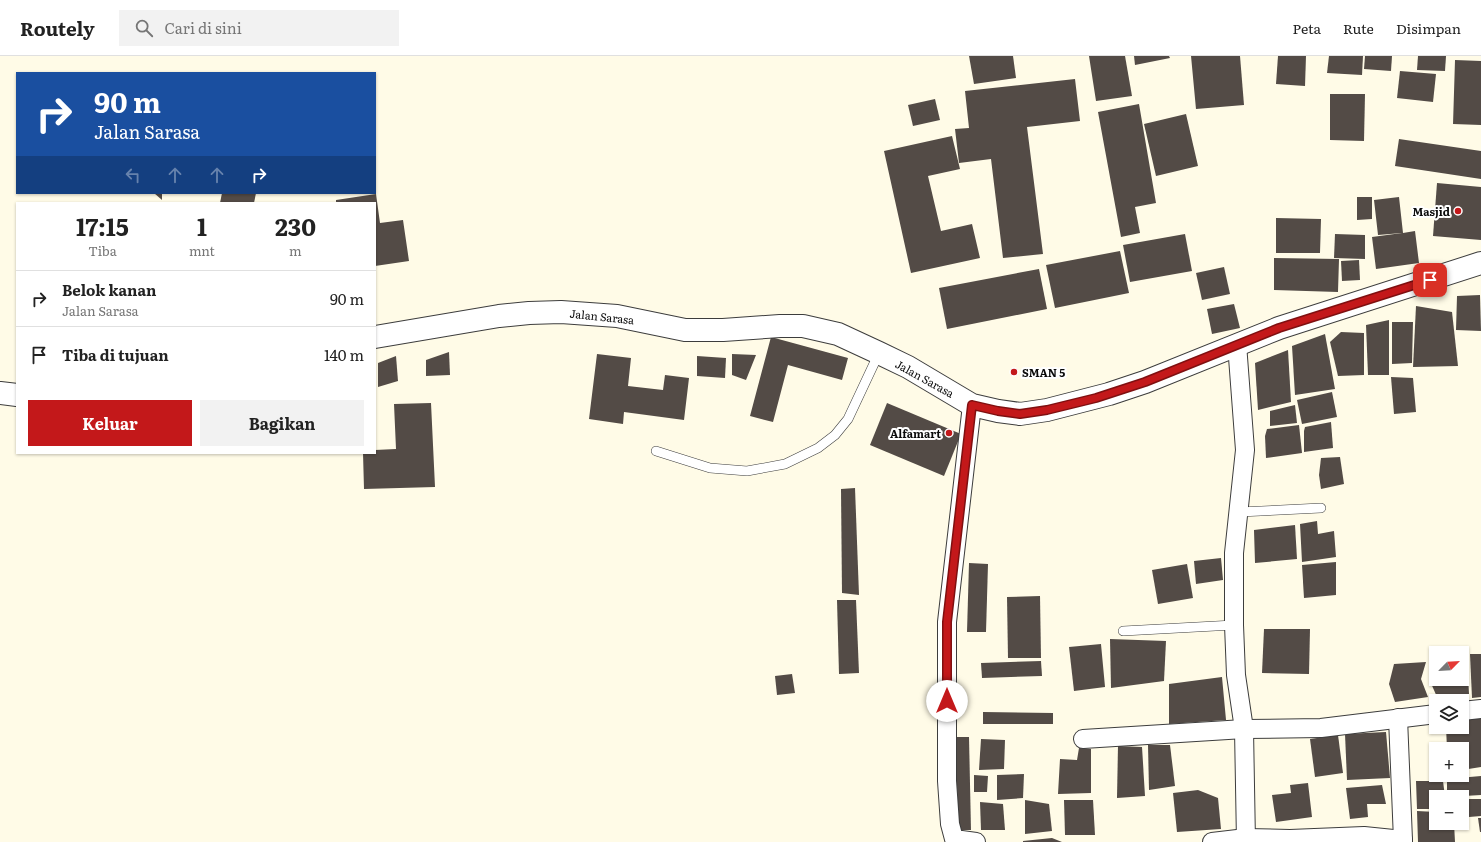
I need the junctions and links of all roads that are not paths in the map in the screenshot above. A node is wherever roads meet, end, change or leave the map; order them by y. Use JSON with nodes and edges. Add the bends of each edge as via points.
{"nodes":[{"id":1,"x":1481,"y":263,"type":"edge"},
{"id":2,"x":376,"y":337,"type":"edge"},
{"id":3,"x":1237,"y":344,"type":"junction"},
{"id":4,"x":879,"y":353,"type":"junction"},
{"id":5,"x":0,"y":393,"type":"edge"},
{"id":6,"x":16,"y":395,"type":"edge"},
{"id":7,"x":972,"y":405,"type":"junction"},
{"id":8,"x":656,"y":451,"type":"dead end"},
{"id":9,"x":1321,"y":508,"type":"dead end"},
{"id":10,"x":1239,"y":512,"type":"junction"},
{"id":11,"x":1234,"y":625,"type":"junction"},
{"id":12,"x":1123,"y":631,"type":"dead end"},
{"id":13,"x":1481,"y":709,"type":"edge"},
{"id":14,"x":1469,"y":710,"type":"edge"},
{"id":15,"x":1429,"y":715,"type":"edge"},
{"id":16,"x":1398,"y":718,"type":"junction"},
{"id":17,"x":1244,"y":729,"type":"junction"},
{"id":18,"x":1083,"y":739,"type":"dead end"},
{"id":19,"x":1246,"y":840,"type":"edge"},
{"id":20,"x":954,"y":841,"type":"edge"},
{"id":21,"x":1403,"y":841,"type":"edge"},
{"id":22,"x":976,"y":842,"type":"edge"},
{"id":23,"x":1212,"y":842,"type":"edge"}],
"edges":[{"from":1,"to":3,"type":"street","name":"Jalan Sarasa"},
{"from":2,"to":4,"type":"street","name":"Jalan Sarasa","via":[[499,316],[561,312],[617,316],[686,330],[803,326],[838,334]]},
{"from":3,"to":7,"type":"street","name":"Jalan Sarasa","via":[[1145,382],[1047,410],[1020,414]]},
{"from":3,"to":10,"type":"street","via":[[1245,450]]},
{"from":4,"to":7,"type":"street","name":"Jalan Sarasa"},
{"from":4,"to":8,"type":"lane","via":[[848,419],[835,435],[818,448],[785,464],[747,471],[710,468]]},
{"from":5,"to":6,"type":"street"},
{"from":7,"to":20,"type":"street","via":[[947,622],[947,781],[950,824]]},
{"from":9,"to":10,"type":"lane"},
{"from":10,"to":11,"type":"street","via":[[1234,553]]},
{"from":11,"to":12,"type":"lane"},
{"from":11,"to":17,"type":"street","via":[[1236,675]]},
{"from":13,"to":14,"type":"street"},
{"from":15,"to":16,"type":"street"},
{"from":16,"to":17,"type":"street","via":[[1321,728]]},
{"from":16,"to":21,"type":"street"},
{"from":17,"to":18,"type":"street"},
{"from":17,"to":19,"type":"street"},
{"from":19,"to":21,"type":"street","via":[[1364,836]]},
{"from":19,"to":23,"type":"street"},
{"from":20,"to":22,"type":"street"}]}
